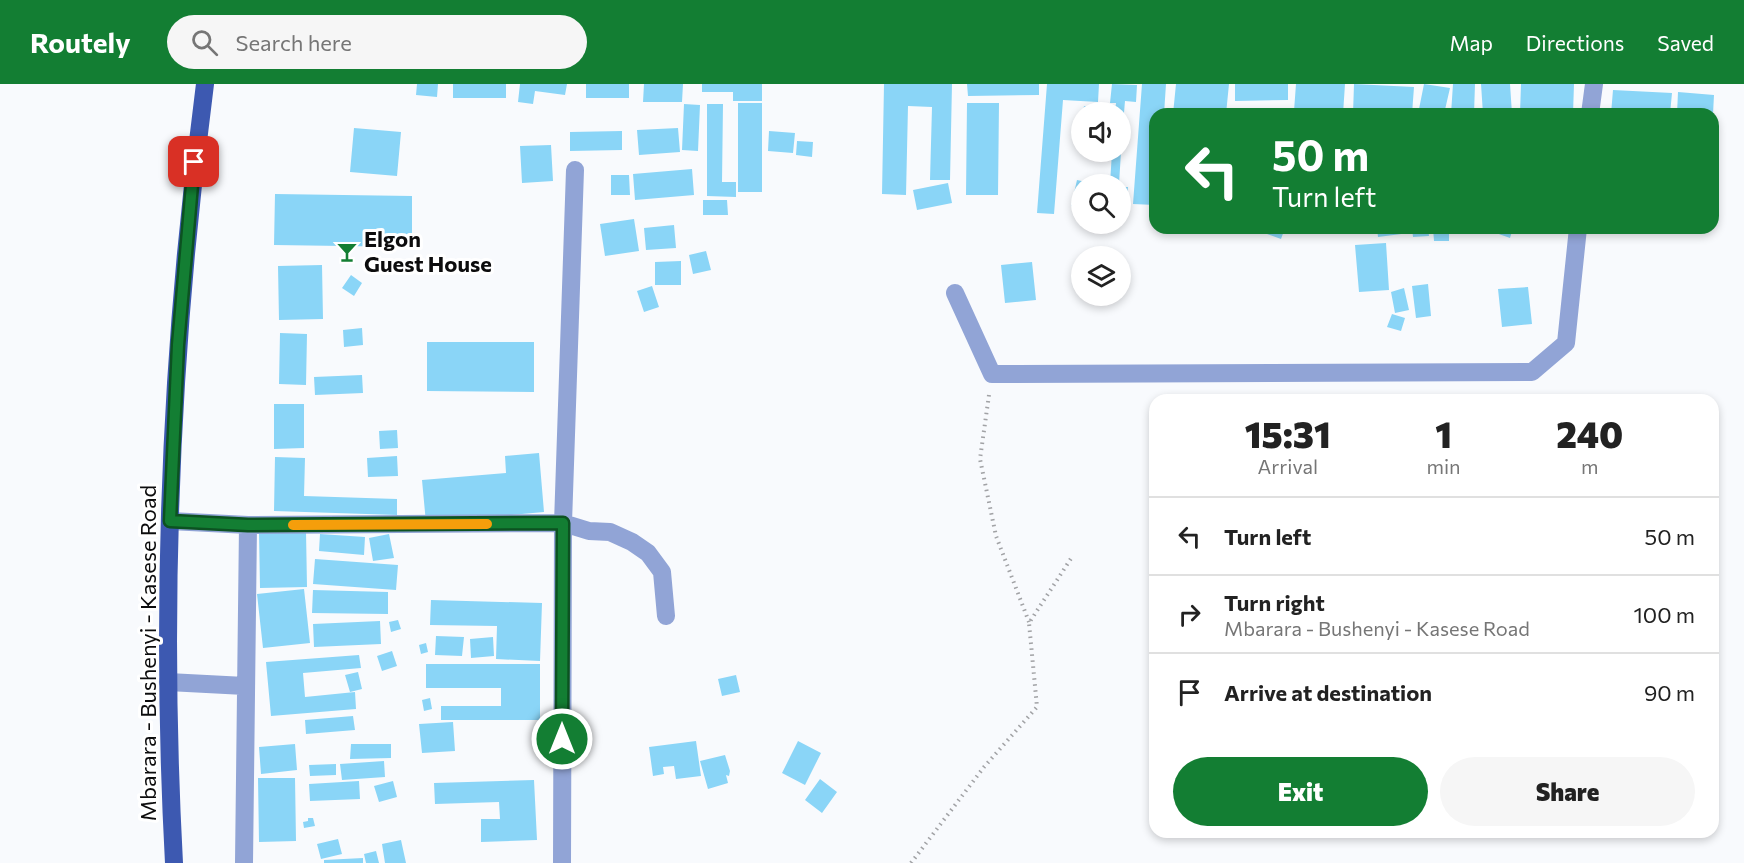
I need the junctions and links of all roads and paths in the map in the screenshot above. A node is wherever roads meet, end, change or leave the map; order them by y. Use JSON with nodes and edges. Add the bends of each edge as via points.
{"nodes":[{"id":1,"x":205,"y":84,"type":"edge"},
{"id":2,"x":1594,"y":84,"type":"edge"},
{"id":3,"x":1591,"y":108,"type":"edge"},
{"id":4,"x":575,"y":170,"type":"dead end"},
{"id":5,"x":1577,"y":234,"type":"edge"},
{"id":6,"x":955,"y":293,"type":"dead end"},
{"id":7,"x":992,"y":374,"type":"junction"},
{"id":8,"x":170,"y":521,"type":"junction"},
{"id":9,"x":563,"y":523,"type":"junction"},
{"id":10,"x":248,"y":525,"type":"junction"},
{"id":11,"x":1072,"y":557,"type":"dead end"},
{"id":12,"x":666,"y":616,"type":"dead end"},
{"id":13,"x":1029,"y":623,"type":"junction"},
{"id":14,"x":168,"y":682,"type":"junction"},
{"id":15,"x":245,"y":686,"type":"junction"},
{"id":16,"x":174,"y":863,"type":"edge"},
{"id":17,"x":244,"y":863,"type":"edge"},
{"id":18,"x":562,"y":863,"type":"edge"},
{"id":19,"x":911,"y":863,"type":"edge"}],
"edges":[{"from":1,"to":8,"type":"main road","name":"Mbarara - Bushenyi - Kasese Road","via":[[178,345]]},
{"from":2,"to":3,"type":"street"},
{"from":4,"to":9,"type":"street"},
{"from":5,"to":7,"type":"street","via":[[1566,344],[1532,372]]},
{"from":6,"to":7,"type":"street"},
{"from":7,"to":13,"type":"path","via":[[980,459],[996,536]]},
{"from":8,"to":10,"type":"street"},
{"from":8,"to":14,"type":"main road","name":"Mbarara - Bushenyi - Kasese Road"},
{"from":9,"to":10,"type":"street"},
{"from":9,"to":12,"type":"street","via":[[610,532],[648,553],[662,572]]},
{"from":9,"to":18,"type":"street"},
{"from":10,"to":15,"type":"street"},
{"from":11,"to":13,"type":"path"},
{"from":13,"to":19,"type":"path","via":[[1037,707],[984,767]]},
{"from":14,"to":15,"type":"street"},
{"from":14,"to":16,"type":"main road","name":"Mbarara - Bushenyi - Kasese Road"},
{"from":15,"to":17,"type":"street"}]}
